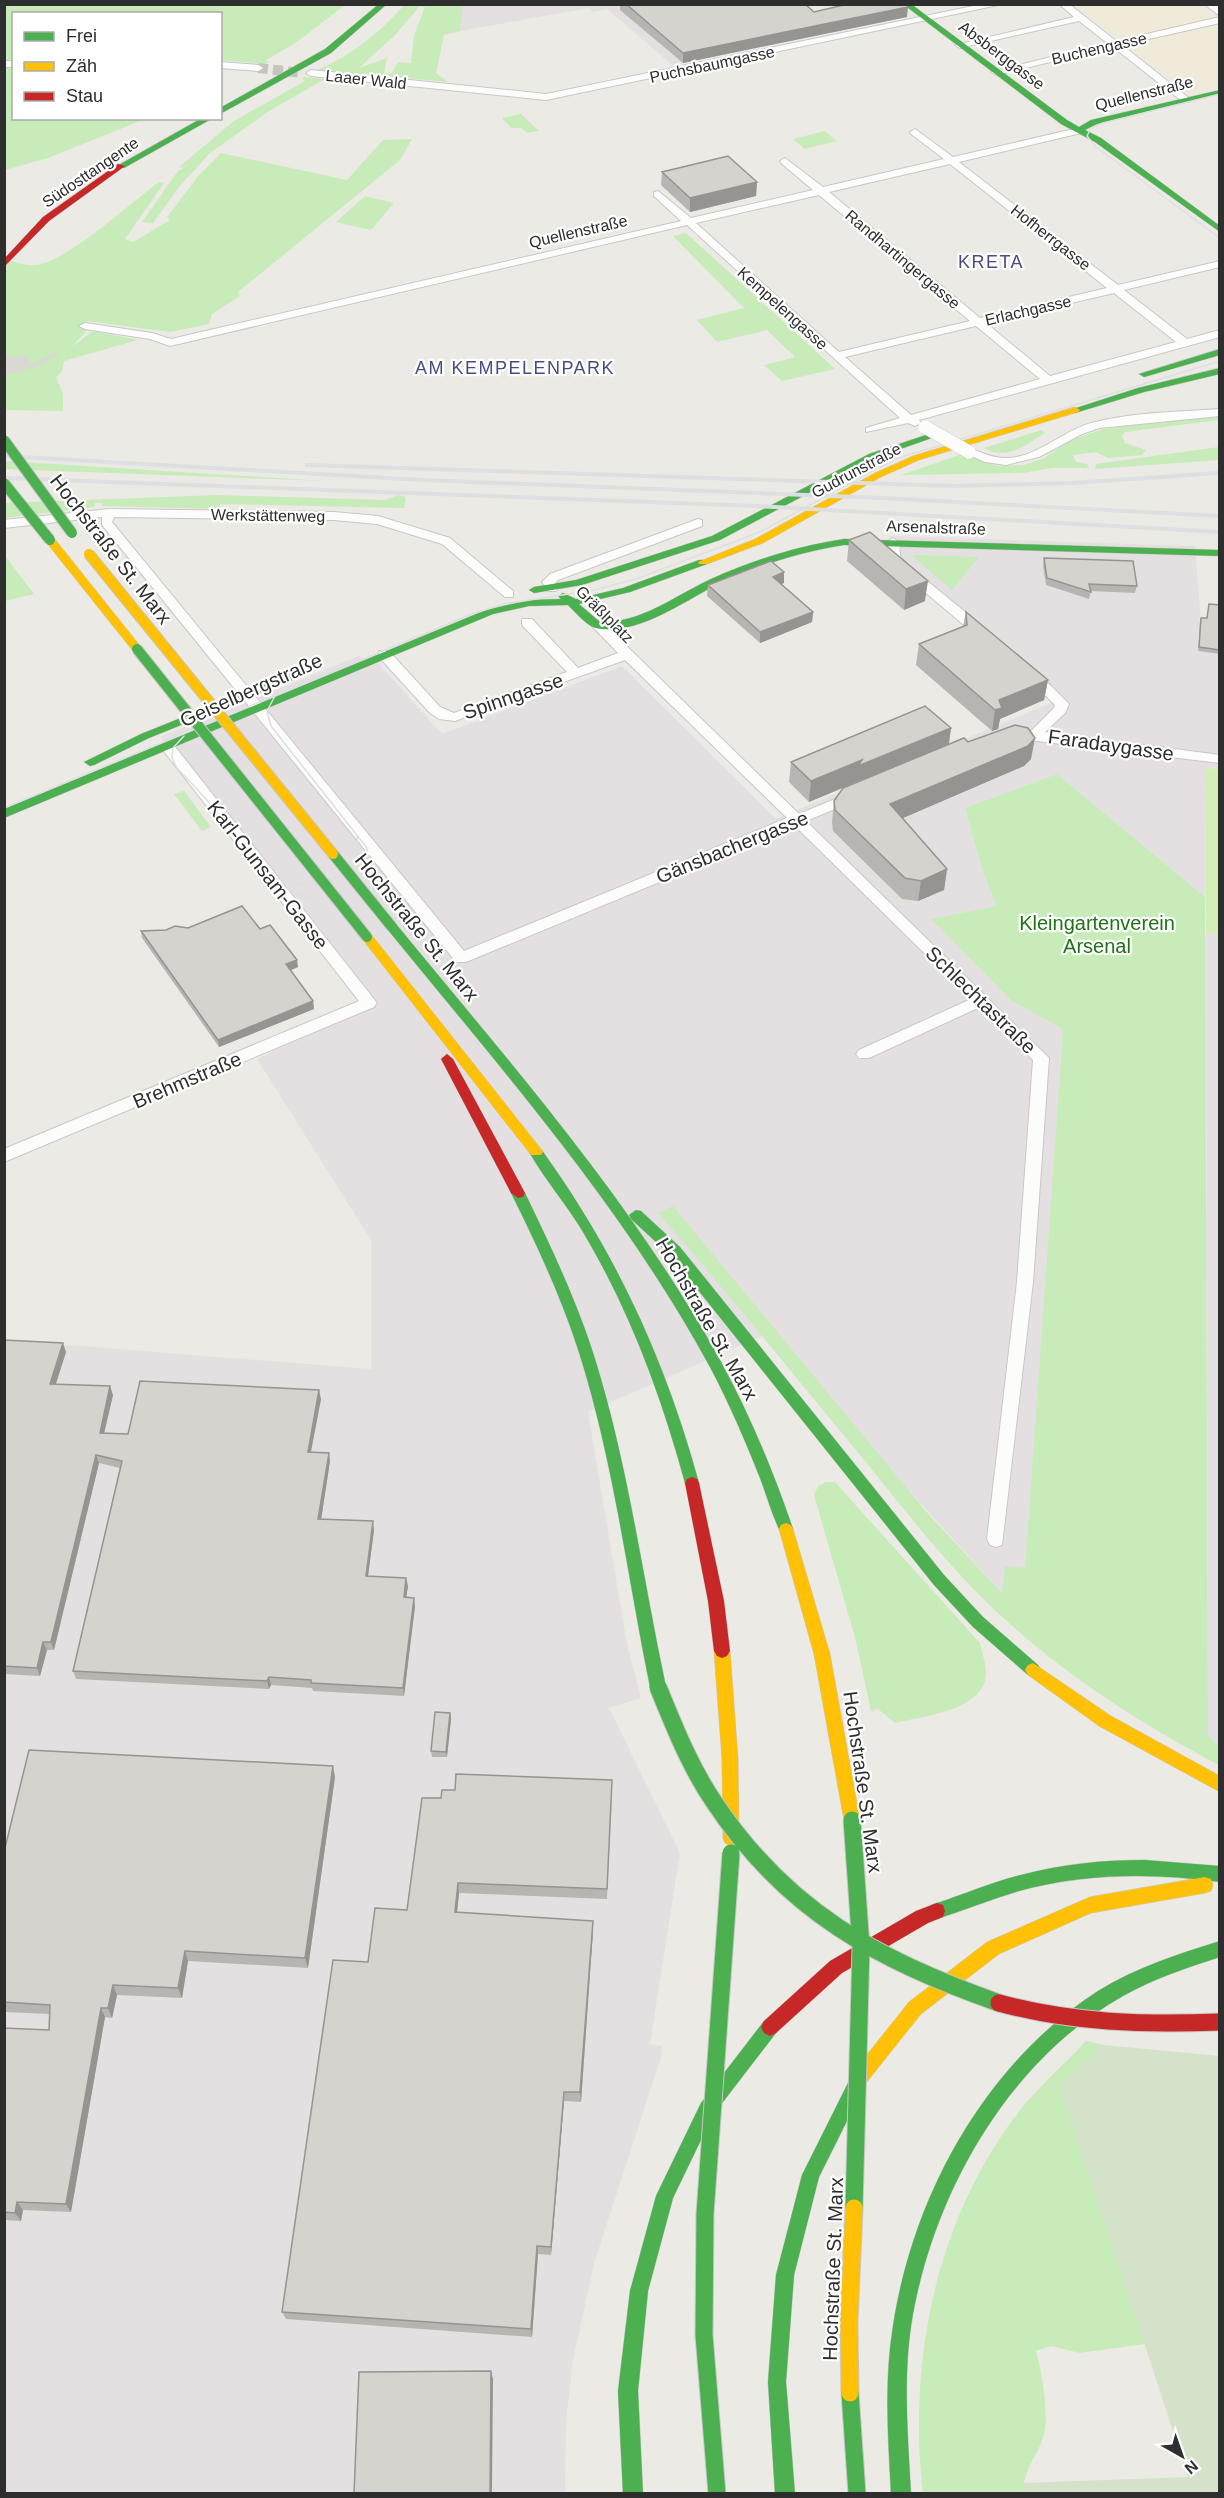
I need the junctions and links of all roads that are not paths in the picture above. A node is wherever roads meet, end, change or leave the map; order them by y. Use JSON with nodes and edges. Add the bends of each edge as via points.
{"nodes":[{"id":1,"x":364,"y":4,"type":"edge"},
{"id":2,"x":384,"y":4,"type":"edge"},
{"id":3,"x":906,"y":4,"type":"edge"},
{"id":4,"x":999,"y":4,"type":"edge"},
{"id":5,"x":1063,"y":4,"type":"edge"},
{"id":6,"x":1208,"y":4,"type":"edge"},
{"id":7,"x":1220,"y":13,"type":"edge"},
{"id":8,"x":1081,"y":18,"type":"junction"},
{"id":9,"x":926,"y":19,"type":"junction"},
{"id":10,"x":1220,"y":20,"type":"edge"},
{"id":11,"x":1114,"y":44,"type":"junction"},
{"id":12,"x":960,"y":45,"type":"junction"},
{"id":13,"x":222,"y":65,"type":"edge"},
{"id":14,"x":258,"y":68,"type":"tunnel mouth"},
{"id":15,"x":996,"y":72,"type":"junction"},
{"id":16,"x":311,"y":74,"type":"tunnel mouth"},
{"id":17,"x":422,"y":85,"type":"joint"},
{"id":18,"x":1220,"y":92,"type":"edge"},
{"id":19,"x":222,"y":97,"type":"edge"},
{"id":20,"x":1186,"y":100,"type":"junction"},
{"id":21,"x":1220,"y":100,"type":"edge"},
{"id":22,"x":222,"y":111,"type":"edge"},
{"id":23,"x":180,"y":120,"type":"edge"},
{"id":24,"x":206,"y":120,"type":"edge"},
{"id":25,"x":1078,"y":130,"type":"junction"},
{"id":26,"x":915,"y":132,"type":"dead end"},
{"id":27,"x":951,"y":159,"type":"junction"},
{"id":28,"x":784,"y":161,"type":"dead end"},
{"id":29,"x":80,"y":177,"type":"dead end"},
{"id":30,"x":820,"y":190,"type":"junction"},
{"id":31,"x":658,"y":194,"type":"dead end"},
{"id":32,"x":688,"y":222,"type":"junction"},
{"id":33,"x":1220,"y":230,"type":"edge"},
{"id":34,"x":1220,"y":243,"type":"edge"},
{"id":35,"x":1220,"y":264,"type":"edge"},
{"id":36,"x":4,"y":265,"type":"edge"},
{"id":37,"x":1117,"y":289,"type":"junction"},
{"id":38,"x":978,"y":322,"type":"junction"},
{"id":39,"x":84,"y":326,"type":"dead end"},
{"id":40,"x":1220,"y":333,"type":"edge"},
{"id":41,"x":1185,"y":343,"type":"junction"},
{"id":42,"x":1220,"y":352,"type":"edge"},
{"id":43,"x":836,"y":356,"type":"junction"},
{"id":44,"x":1220,"y":371,"type":"edge"},
{"id":45,"x":1134,"y":377,"type":"dead end"},
{"id":46,"x":1049,"y":381,"type":"junction"},
{"id":47,"x":1220,"y":412,"type":"edge"},
{"id":48,"x":910,"y":420,"type":"junction"},
{"id":49,"x":955,"y":429,"type":"dead end"},
{"id":50,"x":870,"y":430,"type":"dead end"},
{"id":51,"x":4,"y":440,"type":"edge"},
{"id":52,"x":4,"y":483,"type":"edge"},
{"id":53,"x":110,"y":513,"type":"junction"},
{"id":54,"x":698,"y":523,"type":"dead end"},
{"id":55,"x":4,"y":524,"type":"edge"},
{"id":56,"x":893,"y":542,"type":"junction"},
{"id":57,"x":1220,"y":553,"type":"edge"},
{"id":58,"x":552,"y":588,"type":"junction"},
{"id":59,"x":512,"y":600,"type":"junction"},
{"id":60,"x":572,"y":602,"type":"junction"},
{"id":61,"x":527,"y":622,"type":"dead end"},
{"id":62,"x":597,"y":625,"type":"junction"},
{"id":63,"x":381,"y":645,"type":"junction"},
{"id":64,"x":996,"y":645,"type":"edge"},
{"id":65,"x":627,"y":655,"type":"junction"},
{"id":66,"x":1022,"y":666,"type":"edge"},
{"id":67,"x":316,"y":667,"type":"dead end"},
{"id":68,"x":577,"y":674,"type":"junction"},
{"id":69,"x":246,"y":695,"type":"junction"},
{"id":70,"x":259,"y":709,"type":"junction"},
{"id":71,"x":1034,"y":735,"type":"junction"},
{"id":72,"x":997,"y":736,"type":"edge"},
{"id":73,"x":168,"y":747,"type":"junction"},
{"id":74,"x":1220,"y":759,"type":"edge"},
{"id":75,"x":76,"y":768,"type":"dead end"},
{"id":76,"x":862,"y":793,"type":"edge"},
{"id":77,"x":4,"y":814,"type":"edge"},
{"id":78,"x":797,"y":820,"type":"junction"},
{"id":79,"x":416,"y":997,"type":"junction"},
{"id":80,"x":982,"y":1000,"type":"junction"},
{"id":81,"x":369,"y":1004,"type":"joint"},
{"id":82,"x":864,"y":1054,"type":"dead end"},
{"id":83,"x":4,"y":1156,"type":"edge"},
{"id":84,"x":588,"y":1169,"type":"junction"},
{"id":85,"x":996,"y":1539,"type":"dead end"},
{"id":86,"x":1220,"y":1785,"type":"edge"},
{"id":87,"x":1220,"y":1874,"type":"edge"},
{"id":88,"x":1220,"y":1884,"type":"edge"},
{"id":89,"x":1220,"y":1948,"type":"edge"},
{"id":90,"x":1220,"y":2022,"type":"edge"},
{"id":91,"x":633,"y":2493,"type":"edge"},
{"id":92,"x":717,"y":2493,"type":"edge"},
{"id":93,"x":785,"y":2493,"type":"edge"},
{"id":94,"x":857,"y":2493,"type":"edge"},
{"id":95,"x":901,"y":2493,"type":"edge"}],
"edges":[{"from":1,"to":19,"type":"main road","via":[[310,47]]},
{"from":2,"to":22,"type":"main road","via":[[328,51]]},
{"from":3,"to":9,"type":"main road","name":"Absberggasse"},
{"from":4,"to":9,"type":"street","name":"Puchsbaumgasse"},
{"from":5,"to":8,"type":"street"},
{"from":6,"to":7,"type":"street"},
{"from":8,"to":11,"type":"street"},
{"from":8,"to":12,"type":"street"},
{"from":9,"to":12,"type":"main road","name":"Absberggasse"},
{"from":9,"to":17,"type":"street","name":"Puchsbaumgasse","via":[[558,95],[520,96]]},
{"from":10,"to":11,"type":"street","name":"Buchengasse"},
{"from":11,"to":15,"type":"street","name":"Buchengasse"},
{"from":11,"to":20,"type":"street"},
{"from":12,"to":15,"type":"main road","name":"Absberggasse"},
{"from":13,"to":14,"type":"street"},
{"from":15,"to":25,"type":"main road","name":"Absberggasse"},
{"from":16,"to":17,"type":"street","name":"Laaer Wald"},
{"from":18,"to":20,"type":"main road","name":"Quellenstraße"},
{"from":20,"to":25,"type":"main road","name":"Quellenstraße","via":[[1094,122]]},
{"from":21,"to":25,"type":"main road","name":"Quellenstraße","via":[[1121,124]]},
{"from":23,"to":29,"type":"main road","name":"Südosttangente"},
{"from":24,"to":36,"type":"main road","name":"Südosttangente","via":[[97,183],[56,213]]},
{"from":25,"to":27,"type":"street","name":"Quellenstraße"},
{"from":25,"to":33,"type":"main road","name":"Absberggasse","via":[[1098,140]]},
{"from":25,"to":34,"type":"main road","name":"Absberggasse","via":[[1082,139]]},
{"from":26,"to":27,"type":"street","name":"Hofherrgasse"},
{"from":27,"to":30,"type":"street","name":"Quellenstraße"},
{"from":27,"to":37,"type":"street","name":"Hofherrgasse"},
{"from":28,"to":30,"type":"street","name":"Randhartingergasse"},
{"from":30,"to":32,"type":"street","name":"Quellenstraße"},
{"from":30,"to":38,"type":"street","name":"Randhartingergasse"},
{"from":31,"to":32,"type":"street","name":"Kempelengasse"},
{"from":32,"to":39,"type":"street","name":"Quellenstraße","via":[[170,343],[152,336]]},
{"from":32,"to":43,"type":"street","name":"Kempelengasse"},
{"from":35,"to":37,"type":"street","name":"Erlachgasse"},
{"from":37,"to":38,"type":"street","name":"Erlachgasse"},
{"from":37,"to":41,"type":"street","name":"Hofherrgasse"},
{"from":38,"to":43,"type":"street","name":"Erlachgasse"},
{"from":38,"to":46,"type":"street","name":"Randhartingergasse"},
{"from":40,"to":41,"type":"street","name":"Gudrunstraße"},
{"from":41,"to":46,"type":"street","name":"Gudrunstraße"},
{"from":42,"to":45,"type":"main road"},
{"from":43,"to":48,"type":"street","name":"Kempelengasse"},
{"from":44,"to":60,"type":"main road","name":"Gudrunstraße","via":[[1141,390],[916,458],[759,541],[626,590]]},
{"from":46,"to":48,"type":"street","name":"Gudrunstraße"},
{"from":47,"to":48,"type":"street","name":"Kempelengasse","bridge":true,"via":[[1096,425],[1068,435],[1023,461],[988,460]]},
{"from":48,"to":50,"type":"street","name":"Gudrunstraße"},
{"from":49,"to":58,"type":"main road","name":"Gudrunstraße","via":[[872,456],[716,538]]},
{"from":51,"to":84,"type":"main road","name":"Hochstraße St. Marx","bridge":true,"via":[[72,533]]},
{"from":52,"to":79,"type":"main road","bridge":true},
{"from":53,"to":55,"type":"street","name":"Werkstättenweg"},
{"from":53,"to":59,"type":"street","name":"Werkstättenweg","via":[[334,516],[386,521],[446,541]]},
{"from":53,"to":69,"type":"street","via":[[106,522]]},
{"from":54,"to":58,"type":"street","via":[[554,577],[548,582]]},
{"from":56,"to":57,"type":"main road","name":"Arsenalstraße"},
{"from":56,"to":62,"type":"main road","name":"Arsenalstraße","via":[[844,542],[792,552],[709,583],[631,623]]},
{"from":56,"to":64,"type":"street","via":[[897,561]]},
{"from":58,"to":59,"type":"main road","name":"Gudrunstraße"},
{"from":58,"to":60,"type":"main road","name":"Gräßlplatz"},
{"from":59,"to":60,"type":"main road","name":"Gudrunstraße"},
{"from":59,"to":63,"type":"main road","name":"Geiselbergstraße","via":[[490,612]]},
{"from":60,"to":62,"type":"main road","name":"Gräßlplatz"},
{"from":61,"to":68,"type":"street"},
{"from":62,"to":65,"type":"street","name":"Gräßlplatz"},
{"from":63,"to":68,"type":"street","name":"Spinngasse","via":[[435,710],[449,717],[472,713]]},
{"from":63,"to":70,"type":"main road","name":"Geiselbergstraße"},
{"from":65,"to":68,"type":"street","name":"Gräßlplatz"},
{"from":65,"to":78,"type":"street","name":"Schlechtastraße"},
{"from":66,"to":71,"type":"street","via":[[1062,704]]},
{"from":67,"to":69,"type":"main road","name":"Geiselbergstraße"},
{"from":69,"to":70,"type":"street"},
{"from":69,"to":75,"type":"main road","name":"Geiselbergstraße"},
{"from":70,"to":73,"type":"main road","name":"Geiselbergstraße"},
{"from":70,"to":78,"type":"street","name":"Gänsbachergasse","via":[[461,958]]},
{"from":71,"to":72,"type":"street","name":"Faradaygasse"},
{"from":71,"to":74,"type":"street","name":"Faradaygasse"},
{"from":73,"to":77,"type":"main road","name":"Geiselbergstraße"},
{"from":73,"to":81,"type":"street","name":"Karl-Gunsam-Gasse"},
{"from":76,"to":78,"type":"street","name":"Gänsbachergasse"},
{"from":78,"to":80,"type":"street","name":"Schlechtastraße"},
{"from":79,"to":90,"type":"main road","bridge":true,"via":[[559,1276],[582,1338],[601,1409],[657,1687],[693,1770],[745,1846],[782,1885],[828,1924],[884,1958],[943,1986],[1062,2018],[1126,2023]]},
{"from":79,"to":92,"type":"main road","bridge":true,"via":[[560,1183],[610,1267],[667,1397],[708,1547],[726,1668],[732,1772],[730,1864],[702,2270],[705,2398]]},
{"from":80,"to":82,"type":"street"},
{"from":80,"to":85,"type":"street","name":"Schlechtastraße","via":[[1041,1058],[1025,1281]]},
{"from":81,"to":83,"type":"street","name":"Brehmstraße"},
{"from":84,"to":86,"type":"main road","via":[[675,1251],[888,1520],[968,1612],[1038,1674],[1125,1735]]},
{"from":84,"to":94,"type":"main road","name":"Hochstraße St. Marx","bridge":true,"via":[[675,1295],[748,1431],[798,1561],[832,1694],[852,1820],[861,1947],[849,2323]]},
{"from":87,"to":91,"type":"main road","via":[[1187,1868],[1139,1868],[1043,1878],[996,1889],[914,1919],[881,1937],[837,1965],[782,2012],[723,2082],[694,2131],[654,2230],[631,2347]]},
{"from":88,"to":93,"type":"main road","via":[[1113,1899],[1056,1916],[965,1965],[884,2042],[829,2130],[794,2225],[783,2281],[776,2389]]},
{"from":89,"to":95,"type":"main road","via":[[1148,1973],[1103,1998],[1041,2047],[1008,2082],[973,2130],[942,2187],[921,2242],[906,2305],[898,2369]]}]}
